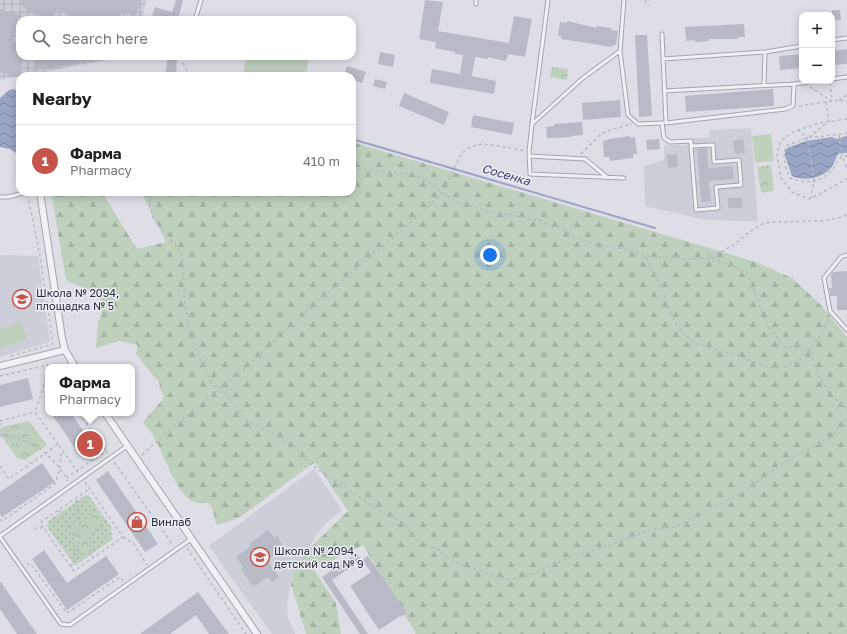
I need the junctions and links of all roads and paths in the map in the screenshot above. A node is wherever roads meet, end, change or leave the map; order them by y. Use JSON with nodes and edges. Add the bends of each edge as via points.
{"nodes":[{"id":1,"x":201,"y":0,"type":"edge"},
{"id":2,"x":476,"y":0,"type":"edge"},
{"id":3,"x":548,"y":0,"type":"edge"},
{"id":4,"x":624,"y":0,"type":"edge"},
{"id":5,"x":644,"y":0,"type":"edge"},
{"id":6,"x":476,"y":4,"type":"dead end"},
{"id":7,"x":649,"y":6,"type":"dead end"},
{"id":8,"x":196,"y":16,"type":"edge"},
{"id":9,"x":662,"y":34,"type":"dead end"},
{"id":10,"x":847,"y":38,"type":"edge"},
{"id":11,"x":835,"y":40,"type":"edge"},
{"id":12,"x":799,"y":46,"type":"edge"},
{"id":13,"x":620,"y":51,"type":"junction"},
{"id":14,"x":765,"y":52,"type":"junction"},
{"id":15,"x":663,"y":59,"type":"junction"},
{"id":16,"x":183,"y":63,"type":"dead end"},
{"id":17,"x":189,"y":72,"type":"edge"},
{"id":18,"x":847,"y":78,"type":"edge"},
{"id":19,"x":835,"y":80,"type":"edge"},
{"id":20,"x":799,"y":83,"type":"edge"},
{"id":21,"x":794,"y":84,"type":"junction"},
{"id":22,"x":805,"y":84,"type":"edge"},
{"id":23,"x":831,"y":84,"type":"edge"},
{"id":24,"x":764,"y":85,"type":"junction"},
{"id":25,"x":664,"y":91,"type":"junction"},
{"id":26,"x":847,"y":95,"type":"edge"},
{"id":27,"x":839,"y":100,"type":"junction"},
{"id":28,"x":832,"y":101,"type":"junction"},
{"id":29,"x":826,"y":102,"type":"junction"},
{"id":30,"x":847,"y":102,"type":"edge"},
{"id":31,"x":793,"y":106,"type":"junction"},
{"id":32,"x":847,"y":119,"type":"edge"},
{"id":33,"x":829,"y":121,"type":"junction"},
{"id":34,"x":664,"y":123,"type":"junction"},
{"id":35,"x":532,"y":124,"type":"junction"},
{"id":36,"x":638,"y":124,"type":"junction"},
{"id":37,"x":797,"y":130,"type":"junction"},
{"id":38,"x":847,"y":133,"type":"edge"},
{"id":39,"x":839,"y":134,"type":"junction"},
{"id":40,"x":808,"y":137,"type":"junction"},
{"id":41,"x":691,"y":146,"type":"junction"},
{"id":42,"x":529,"y":154,"type":"junction"},
{"id":43,"x":842,"y":156,"type":"junction"},
{"id":44,"x":847,"y":156,"type":"edge"},
{"id":45,"x":575,"y":159,"type":"junction"},
{"id":46,"x":356,"y":168,"type":"edge"},
{"id":47,"x":847,"y":170,"type":"edge"},
{"id":48,"x":608,"y":178,"type":"junction"},
{"id":49,"x":624,"y":178,"type":"dead end"},
{"id":50,"x":847,"y":179,"type":"edge"},
{"id":51,"x":814,"y":181,"type":"junction"},
{"id":52,"x":442,"y":192,"type":"junction"},
{"id":53,"x":16,"y":195,"type":"edge"},
{"id":54,"x":28,"y":196,"type":"edge"},
{"id":55,"x":41,"y":196,"type":"edge"},
{"id":56,"x":151,"y":196,"type":"edge"},
{"id":57,"x":0,"y":197,"type":"edge"},
{"id":58,"x":811,"y":198,"type":"junction"},
{"id":59,"x":847,"y":214,"type":"edge"},
{"id":60,"x":847,"y":255,"type":"edge"},
{"id":61,"x":646,"y":256,"type":"junction"},
{"id":62,"x":711,"y":258,"type":"junction"},
{"id":63,"x":830,"y":311,"type":"junction"},
{"id":64,"x":847,"y":330,"type":"edge"},
{"id":65,"x":65,"y":350,"type":"junction"},
{"id":66,"x":810,"y":350,"type":"junction"},
{"id":67,"x":7,"y":357,"type":"dead end"},
{"id":68,"x":72,"y":364,"type":"edge"},
{"id":69,"x":0,"y":366,"type":"edge"},
{"id":70,"x":45,"y":366,"type":"edge"},
{"id":71,"x":0,"y":376,"type":"edge"},
{"id":72,"x":45,"y":382,"type":"edge"},
{"id":73,"x":221,"y":389,"type":"junction"},
{"id":74,"x":847,"y":409,"type":"edge"},
{"id":75,"x":35,"y":412,"type":"junction"},
{"id":76,"x":81,"y":416,"type":"edge"},
{"id":77,"x":107,"y":416,"type":"edge"},
{"id":78,"x":847,"y":418,"type":"edge"},
{"id":79,"x":0,"y":422,"type":"edge"},
{"id":80,"x":0,"y":434,"type":"edge"},
{"id":81,"x":0,"y":438,"type":"edge"},
{"id":82,"x":58,"y":444,"type":"junction"},
{"id":83,"x":127,"y":446,"type":"junction"},
{"id":84,"x":62,"y":450,"type":"junction"},
{"id":85,"x":106,"y":451,"type":"junction"},
{"id":86,"x":45,"y":453,"type":"junction"},
{"id":87,"x":111,"y":457,"type":"junction"},
{"id":88,"x":137,"y":461,"type":"junction"},
{"id":89,"x":0,"y":466,"type":"edge"},
{"id":90,"x":60,"y":468,"type":"junction"},
{"id":91,"x":76,"y":470,"type":"junction"},
{"id":92,"x":66,"y":478,"type":"junction"},
{"id":93,"x":81,"y":478,"type":"junction"},
{"id":94,"x":68,"y":483,"type":"dead end"},
{"id":95,"x":89,"y":489,"type":"junction"},
{"id":96,"x":75,"y":498,"type":"junction"},
{"id":97,"x":59,"y":510,"type":"junction"},
{"id":98,"x":110,"y":518,"type":"junction"},
{"id":99,"x":0,"y":519,"type":"edge"},
{"id":100,"x":43,"y":527,"type":"junction"},
{"id":101,"x":34,"y":528,"type":"dead end"},
{"id":102,"x":0,"y":536,"type":"edge"},
{"id":103,"x":123,"y":537,"type":"junction"},
{"id":104,"x":191,"y":539,"type":"junction"},
{"id":105,"x":184,"y":544,"type":"junction"},
{"id":106,"x":75,"y":558,"type":"junction"},
{"id":107,"x":93,"y":558,"type":"junction"},
{"id":108,"x":71,"y":567,"type":"junction"},
{"id":109,"x":144,"y":567,"type":"dead end"},
{"id":110,"x":26,"y":568,"type":"dead end"},
{"id":111,"x":38,"y":574,"type":"junction"},
{"id":112,"x":33,"y":578,"type":"dead end"},
{"id":113,"x":128,"y":578,"type":"dead end"},
{"id":114,"x":113,"y":581,"type":"junction"},
{"id":115,"x":107,"y":586,"type":"junction"},
{"id":116,"x":117,"y":586,"type":"dead end"},
{"id":117,"x":102,"y":589,"type":"junction"},
{"id":118,"x":111,"y":591,"type":"dead end"},
{"id":119,"x":106,"y":594,"type":"dead end"},
{"id":120,"x":246,"y":634,"type":"edge"},
{"id":121,"x":257,"y":634,"type":"edge"}],
"edges":[{"from":1,"to":8,"type":"lane"},
{"from":2,"to":6,"type":"lane"},
{"from":3,"to":35,"type":"lane"},
{"from":4,"to":13,"type":"lane"},
{"from":5,"to":7,"type":"path"},
{"from":9,"to":15,"type":"lane"},
{"from":10,"to":11,"type":"lane"},
{"from":12,"to":14,"type":"lane"},
{"from":13,"to":35,"type":"lane","via":[[583,78]]},
{"from":13,"to":36,"type":"lane","via":[[628,115]]},
{"from":14,"to":15,"type":"lane"},
{"from":14,"to":24,"type":"lane"},
{"from":15,"to":25,"type":"lane"},
{"from":16,"to":17,"type":"path"},
{"from":18,"to":19,"type":"lane"},
{"from":20,"to":21,"type":"lane"},
{"from":21,"to":24,"type":"lane"},
{"from":21,"to":31,"type":"lane"},
{"from":22,"to":28,"type":"path"},
{"from":23,"to":28,"type":"path"},
{"from":24,"to":25,"type":"lane"},
{"from":25,"to":34,"type":"lane"},
{"from":26,"to":27,"type":"path"},
{"from":27,"to":28,"type":"path"},
{"from":27,"to":30,"type":"path"},
{"from":28,"to":29,"type":"path"},
{"from":29,"to":31,"type":"path"},
{"from":29,"to":33,"type":"path"},
{"from":31,"to":34,"type":"lane"},
{"from":32,"to":33,"type":"path"},
{"from":33,"to":37,"type":"path"},
{"from":33,"to":40,"type":"path"},
{"from":34,"to":36,"type":"lane"},
{"from":34,"to":41,"type":"lane","via":[[664,138],[670,142],[691,141]]},
{"from":35,"to":42,"type":"lane"},
{"from":36,"to":45,"type":"path","via":[[607,131]]},
{"from":37,"to":40,"type":"path"},
{"from":37,"to":58,"type":"path","via":[[781,141],[777,153],[781,178],[792,192]]},
{"from":38,"to":39,"type":"path"},
{"from":39,"to":40,"type":"path"},
{"from":39,"to":43,"type":"path"},
{"from":40,"to":51,"type":"path"},
{"from":40,"to":51,"type":"path","via":[[786,146],[784,159],[790,178],[801,182]]},
{"from":41,"to":41,"type":"lane","via":[[696,210],[718,208],[716,187],[741,185],[739,160],[714,162],[713,145]]},
{"from":42,"to":45,"type":"lane"},
{"from":42,"to":48,"type":"lane","via":[[530,174]]},
{"from":42,"to":52,"type":"path","via":[[499,146],[482,144],[470,147],[462,152]]},
{"from":43,"to":44,"type":"path"},
{"from":43,"to":47,"type":"path"},
{"from":43,"to":51,"type":"path","via":[[830,173]]},
{"from":45,"to":48,"type":"lane","via":[[585,159]]},
{"from":46,"to":52,"type":"path","via":[[412,174]]},
{"from":48,"to":49,"type":"lane"},
{"from":50,"to":58,"type":"path"},
{"from":51,"to":58,"type":"path"},
{"from":52,"to":61,"type":"path","via":[[458,203],[532,219],[559,227],[592,243],[624,248]]},
{"from":52,"to":73,"type":"path","via":[[425,210],[318,301]]},
{"from":53,"to":57,"type":"lane"},
{"from":54,"to":67,"type":"path","via":[[53,344]]},
{"from":55,"to":65,"type":"street"},
{"from":56,"to":73,"type":"path","via":[[150,205],[154,218],[182,253],[185,308],[193,343],[212,385]]},
{"from":59,"to":62,"type":"path","via":[[822,221],[762,224]]},
{"from":60,"to":63,"type":"lane","via":[[841,257],[824,278]]},
{"from":61,"to":62,"type":"path"},
{"from":61,"to":66,"type":"path","via":[[679,329],[703,346],[749,358],[762,365],[781,368],[796,363]]},
{"from":62,"to":66,"type":"path","via":[[747,272],[768,327],[785,347]]},
{"from":63,"to":64,"type":"lane"},
{"from":63,"to":66,"type":"path","via":[[826,327]]},
{"from":65,"to":68,"type":"street"},
{"from":65,"to":69,"type":"street"},
{"from":66,"to":74,"type":"path","via":[[823,386]]},
{"from":70,"to":71,"type":"path"},
{"from":72,"to":75,"type":"path"},
{"from":73,"to":78,"type":"path","via":[[248,422],[294,447],[310,464],[383,513],[402,522],[417,542],[439,550],[454,562],[507,580],[522,577],[574,555],[594,551],[653,529],[675,527],[742,493],[783,463],[829,439]]},
{"from":73,"to":88,"type":"path","via":[[166,433]]},
{"from":75,"to":79,"type":"path"},
{"from":75,"to":82,"type":"path"},
{"from":76,"to":85,"type":"path"},
{"from":77,"to":83,"type":"street"},
{"from":79,"to":80,"type":"path"},
{"from":80,"to":81,"type":"path"},
{"from":80,"to":86,"type":"path","via":[[21,439]]},
{"from":82,"to":84,"type":"path"},
{"from":82,"to":86,"type":"path"},
{"from":83,"to":87,"type":"lane"},
{"from":83,"to":88,"type":"street"},
{"from":84,"to":90,"type":"path"},
{"from":84,"to":91,"type":"path"},
{"from":85,"to":87,"type":"path"},
{"from":85,"to":91,"type":"path"},
{"from":86,"to":89,"type":"path","via":[[9,479]]},
{"from":86,"to":90,"type":"path"},
{"from":87,"to":93,"type":"lane"},
{"from":87,"to":105,"type":"path","via":[[174,546]]},
{"from":88,"to":104,"type":"street"},
{"from":90,"to":92,"type":"path"},
{"from":90,"to":99,"type":"path","via":[[55,484],[2,521]]},
{"from":91,"to":92,"type":"path"},
{"from":91,"to":93,"type":"path"},
{"from":92,"to":94,"type":"path"},
{"from":93,"to":95,"type":"path"},
{"from":93,"to":102,"type":"lane"},
{"from":95,"to":96,"type":"path"},
{"from":95,"to":98,"type":"path"},
{"from":96,"to":97,"type":"path"},
{"from":96,"to":106,"type":"path","via":[[80,533]]},
{"from":97,"to":100,"type":"path","via":[[40,523]]},
{"from":97,"to":106,"type":"path","via":[[70,529]]},
{"from":98,"to":103,"type":"path"},
{"from":98,"to":107,"type":"path","via":[[96,527],[91,534],[89,540]]},
{"from":100,"to":101,"type":"path"},
{"from":100,"to":108,"type":"path"},
{"from":102,"to":105,"type":"lane","via":[[61,624],[70,625]]},
{"from":103,"to":107,"type":"path"},
{"from":103,"to":109,"type":"path","via":[[133,543],[148,564]]},
{"from":104,"to":105,"type":"lane"},
{"from":104,"to":121,"type":"street"},
{"from":105,"to":120,"type":"path"},
{"from":106,"to":108,"type":"path"},
{"from":107,"to":108,"type":"path","via":[[74,571]]},
{"from":110,"to":111,"type":"path","via":[[30,563]]},
{"from":111,"to":112,"type":"path"},
{"from":111,"to":117,"type":"path","via":[[67,613]]},
{"from":113,"to":114,"type":"path","via":[[123,582],[120,577]]},
{"from":114,"to":115,"type":"path"},
{"from":114,"to":116,"type":"path"},
{"from":115,"to":117,"type":"path"},
{"from":115,"to":118,"type":"path"},
{"from":117,"to":119,"type":"path"}]}
